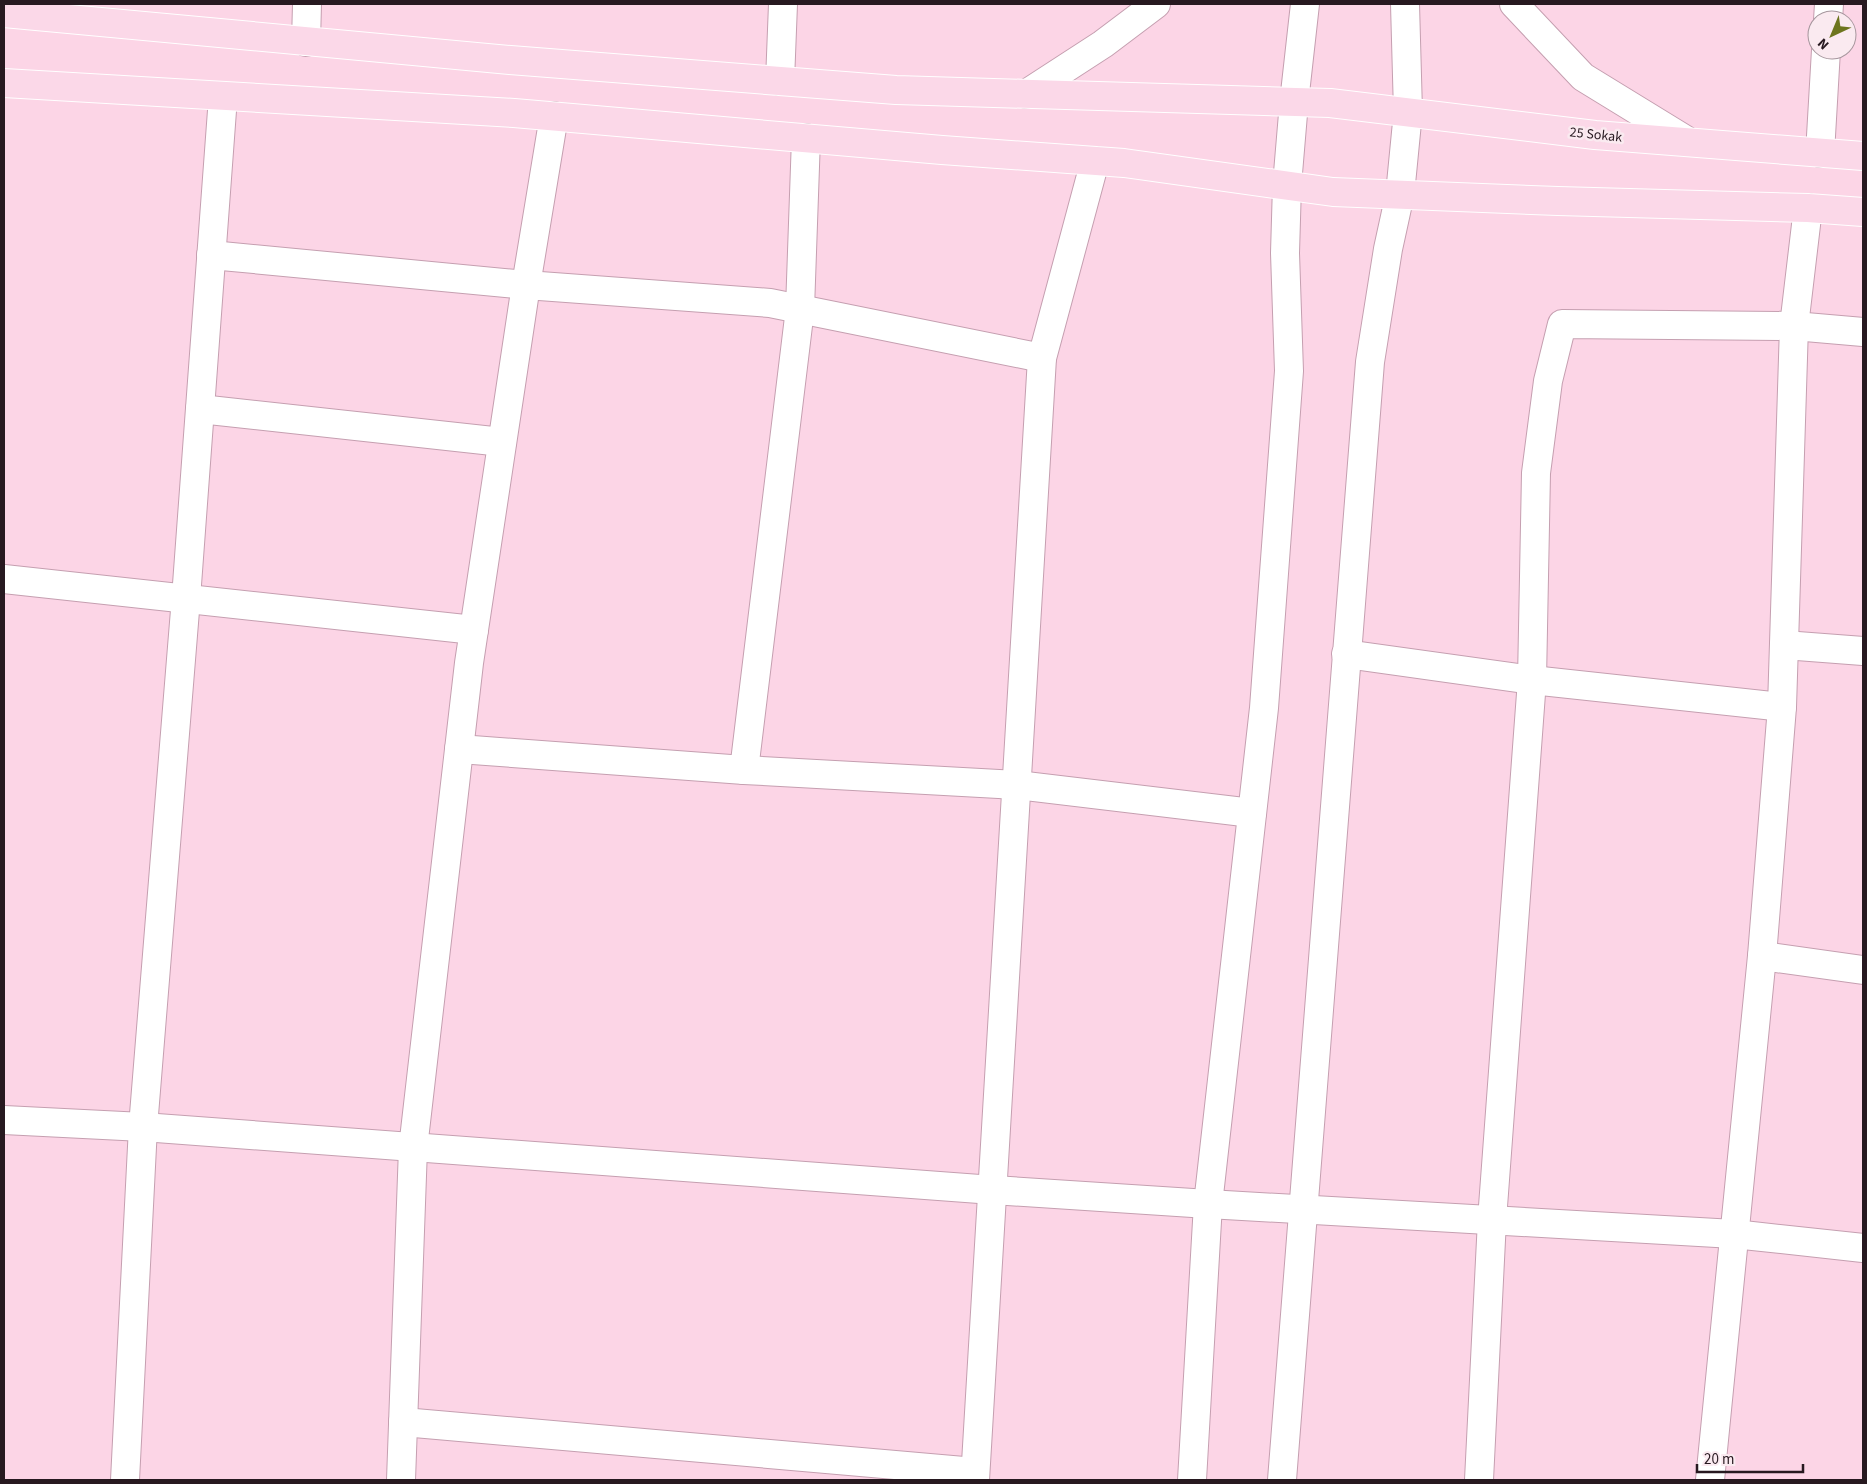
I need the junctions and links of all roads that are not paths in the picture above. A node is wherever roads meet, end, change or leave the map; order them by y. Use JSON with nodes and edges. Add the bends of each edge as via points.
{"nodes":[{"id":1,"x":307,"y":4,"type":"edge"},
{"id":2,"x":783,"y":4,"type":"edge"},
{"id":3,"x":1156,"y":4,"type":"edge"},
{"id":4,"x":1305,"y":4,"type":"edge"},
{"id":5,"x":1406,"y":4,"type":"edge"},
{"id":6,"x":1514,"y":4,"type":"edge"},
{"id":7,"x":4,"y":13,"type":"edge"},
{"id":8,"x":306,"y":42,"type":"junction"},
{"id":9,"x":1825,"y":60,"type":"edge"},
{"id":10,"x":780,"y":82,"type":"junction"},
{"id":11,"x":4,"y":83,"type":"edge"},
{"id":12,"x":1026,"y":94,"type":"junction"},
{"id":13,"x":223,"y":96,"type":"junction"},
{"id":14,"x":1294,"y":102,"type":"junction"},
{"id":15,"x":1408,"y":112,"type":"junction"},
{"id":16,"x":554,"y":116,"type":"junction"},
{"id":17,"x":806,"y":138,"type":"junction"},
{"id":18,"x":1689,"y":142,"type":"junction"},
{"id":19,"x":1820,"y":153,"type":"junction"},
{"id":20,"x":1863,"y":156,"type":"edge"},
{"id":21,"x":1095,"y":161,"type":"junction"},
{"id":22,"x":1287,"y":185,"type":"junction"},
{"id":23,"x":1400,"y":194,"type":"junction"},
{"id":24,"x":1808,"y":208,"type":"junction"},
{"id":25,"x":1863,"y":212,"type":"edge"},
{"id":26,"x":211,"y":255,"type":"junction"},
{"id":27,"x":526,"y":285,"type":"junction"},
{"id":28,"x":800,"y":310,"type":"junction"},
{"id":29,"x":1794,"y":326,"type":"junction"},
{"id":30,"x":1863,"y":332,"type":"edge"},
{"id":31,"x":1042,"y":358,"type":"junction"},
{"id":32,"x":200,"y":410,"type":"junction"},
{"id":33,"x":502,"y":442,"type":"junction"},
{"id":34,"x":4,"y":579,"type":"edge"},
{"id":35,"x":186,"y":598,"type":"junction"},
{"id":36,"x":474,"y":630,"type":"junction"},
{"id":37,"x":1784,"y":645,"type":"junction"},
{"id":38,"x":1863,"y":652,"type":"edge"},
{"id":39,"x":1346,"y":654,"type":"junction"},
{"id":40,"x":1532,"y":680,"type":"junction"},
{"id":41,"x":1782,"y":707,"type":"junction"},
{"id":42,"x":459,"y":749,"type":"junction"},
{"id":43,"x":744,"y":770,"type":"junction"},
{"id":44,"x":1017,"y":785,"type":"junction"},
{"id":45,"x":1252,"y":813,"type":"junction"},
{"id":46,"x":1762,"y":956,"type":"junction"},
{"id":47,"x":1863,"y":970,"type":"edge"},
{"id":48,"x":4,"y":1120,"type":"edge"},
{"id":49,"x":143,"y":1127,"type":"junction"},
{"id":50,"x":413,"y":1148,"type":"junction"},
{"id":51,"x":993,"y":1190,"type":"junction"},
{"id":52,"x":1208,"y":1204,"type":"junction"},
{"id":53,"x":1304,"y":1209,"type":"junction"},
{"id":54,"x":1492,"y":1220,"type":"junction"},
{"id":55,"x":1734,"y":1234,"type":"junction"},
{"id":56,"x":1863,"y":1248,"type":"edge"},
{"id":57,"x":403,"y":1422,"type":"junction"},
{"id":58,"x":975,"y":1476,"type":"edge"},
{"id":59,"x":125,"y":1480,"type":"edge"},
{"id":60,"x":401,"y":1480,"type":"edge"},
{"id":61,"x":1192,"y":1480,"type":"edge"},
{"id":62,"x":1282,"y":1480,"type":"edge"},
{"id":63,"x":1479,"y":1480,"type":"edge"},
{"id":64,"x":1710,"y":1480,"type":"edge"}],
"edges":[{"from":1,"to":8,"type":"street"},
{"from":2,"to":10,"type":"street"},
{"from":3,"to":12,"type":"street"},
{"from":4,"to":14,"type":"street"},
{"from":5,"to":15,"type":"street"},
{"from":6,"to":18,"type":"street","via":[[1583,77]]},
{"from":7,"to":8,"type":"main road","name":"25 Sokak"},
{"from":8,"to":10,"type":"main road","name":"25 Sokak"},
{"from":9,"to":19,"type":"street"},
{"from":10,"to":12,"type":"main road","name":"25 Sokak"},
{"from":11,"to":13,"type":"main road"},
{"from":12,"to":14,"type":"main road","name":"25 Sokak"},
{"from":13,"to":16,"type":"main road"},
{"from":13,"to":26,"type":"street"},
{"from":14,"to":15,"type":"main road","name":"25 Sokak"},
{"from":14,"to":22,"type":"street"},
{"from":15,"to":18,"type":"main road","name":"25 Sokak","via":[[1595,135]]},
{"from":15,"to":23,"type":"street"},
{"from":16,"to":17,"type":"main road"},
{"from":16,"to":27,"type":"street"},
{"from":17,"to":21,"type":"main road"},
{"from":17,"to":28,"type":"street"},
{"from":18,"to":19,"type":"main road","name":"25 Sokak"},
{"from":19,"to":20,"type":"main road","name":"25 Sokak"},
{"from":21,"to":22,"type":"main road"},
{"from":21,"to":31,"type":"street"},
{"from":22,"to":23,"type":"main road","via":[[1333,192]]},
{"from":22,"to":45,"type":"street","via":[[1285,254],[1289,370],[1264,708]]},
{"from":23,"to":24,"type":"main road"},
{"from":23,"to":39,"type":"street","via":[[1370,362]]},
{"from":24,"to":25,"type":"main road"},
{"from":24,"to":29,"type":"street"},
{"from":26,"to":27,"type":"street"},
{"from":26,"to":32,"type":"street"},
{"from":27,"to":28,"type":"street","via":[[770,304]]},
{"from":27,"to":33,"type":"street"},
{"from":28,"to":31,"type":"street"},
{"from":28,"to":43,"type":"street"},
{"from":29,"to":30,"type":"street"},
{"from":29,"to":37,"type":"street"},
{"from":29,"to":40,"type":"street","via":[[1562,324],[1548,381],[1536,473]]},
{"from":31,"to":44,"type":"street"},
{"from":32,"to":33,"type":"street"},
{"from":32,"to":35,"type":"street"},
{"from":33,"to":36,"type":"street"},
{"from":34,"to":35,"type":"street"},
{"from":35,"to":36,"type":"street"},
{"from":35,"to":49,"type":"street"},
{"from":36,"to":42,"type":"street"},
{"from":37,"to":38,"type":"street"},
{"from":37,"to":41,"type":"street"},
{"from":39,"to":40,"type":"street"},
{"from":39,"to":53,"type":"street"},
{"from":40,"to":41,"type":"street"},
{"from":40,"to":54,"type":"street"},
{"from":41,"to":46,"type":"street"},
{"from":42,"to":43,"type":"street"},
{"from":42,"to":50,"type":"street"},
{"from":43,"to":44,"type":"street"},
{"from":44,"to":45,"type":"street"},
{"from":44,"to":51,"type":"street"},
{"from":45,"to":52,"type":"street"},
{"from":46,"to":47,"type":"street"},
{"from":46,"to":55,"type":"street"},
{"from":48,"to":49,"type":"street"},
{"from":49,"to":50,"type":"street"},
{"from":49,"to":59,"type":"street"},
{"from":50,"to":51,"type":"street"},
{"from":50,"to":57,"type":"street"},
{"from":51,"to":52,"type":"street"},
{"from":51,"to":58,"type":"street"},
{"from":52,"to":53,"type":"street"},
{"from":52,"to":61,"type":"street"},
{"from":53,"to":54,"type":"street"},
{"from":53,"to":62,"type":"street"},
{"from":54,"to":55,"type":"street"},
{"from":54,"to":63,"type":"street"},
{"from":55,"to":56,"type":"street"},
{"from":55,"to":64,"type":"street"},
{"from":57,"to":58,"type":"street"},
{"from":57,"to":60,"type":"street"}]}
